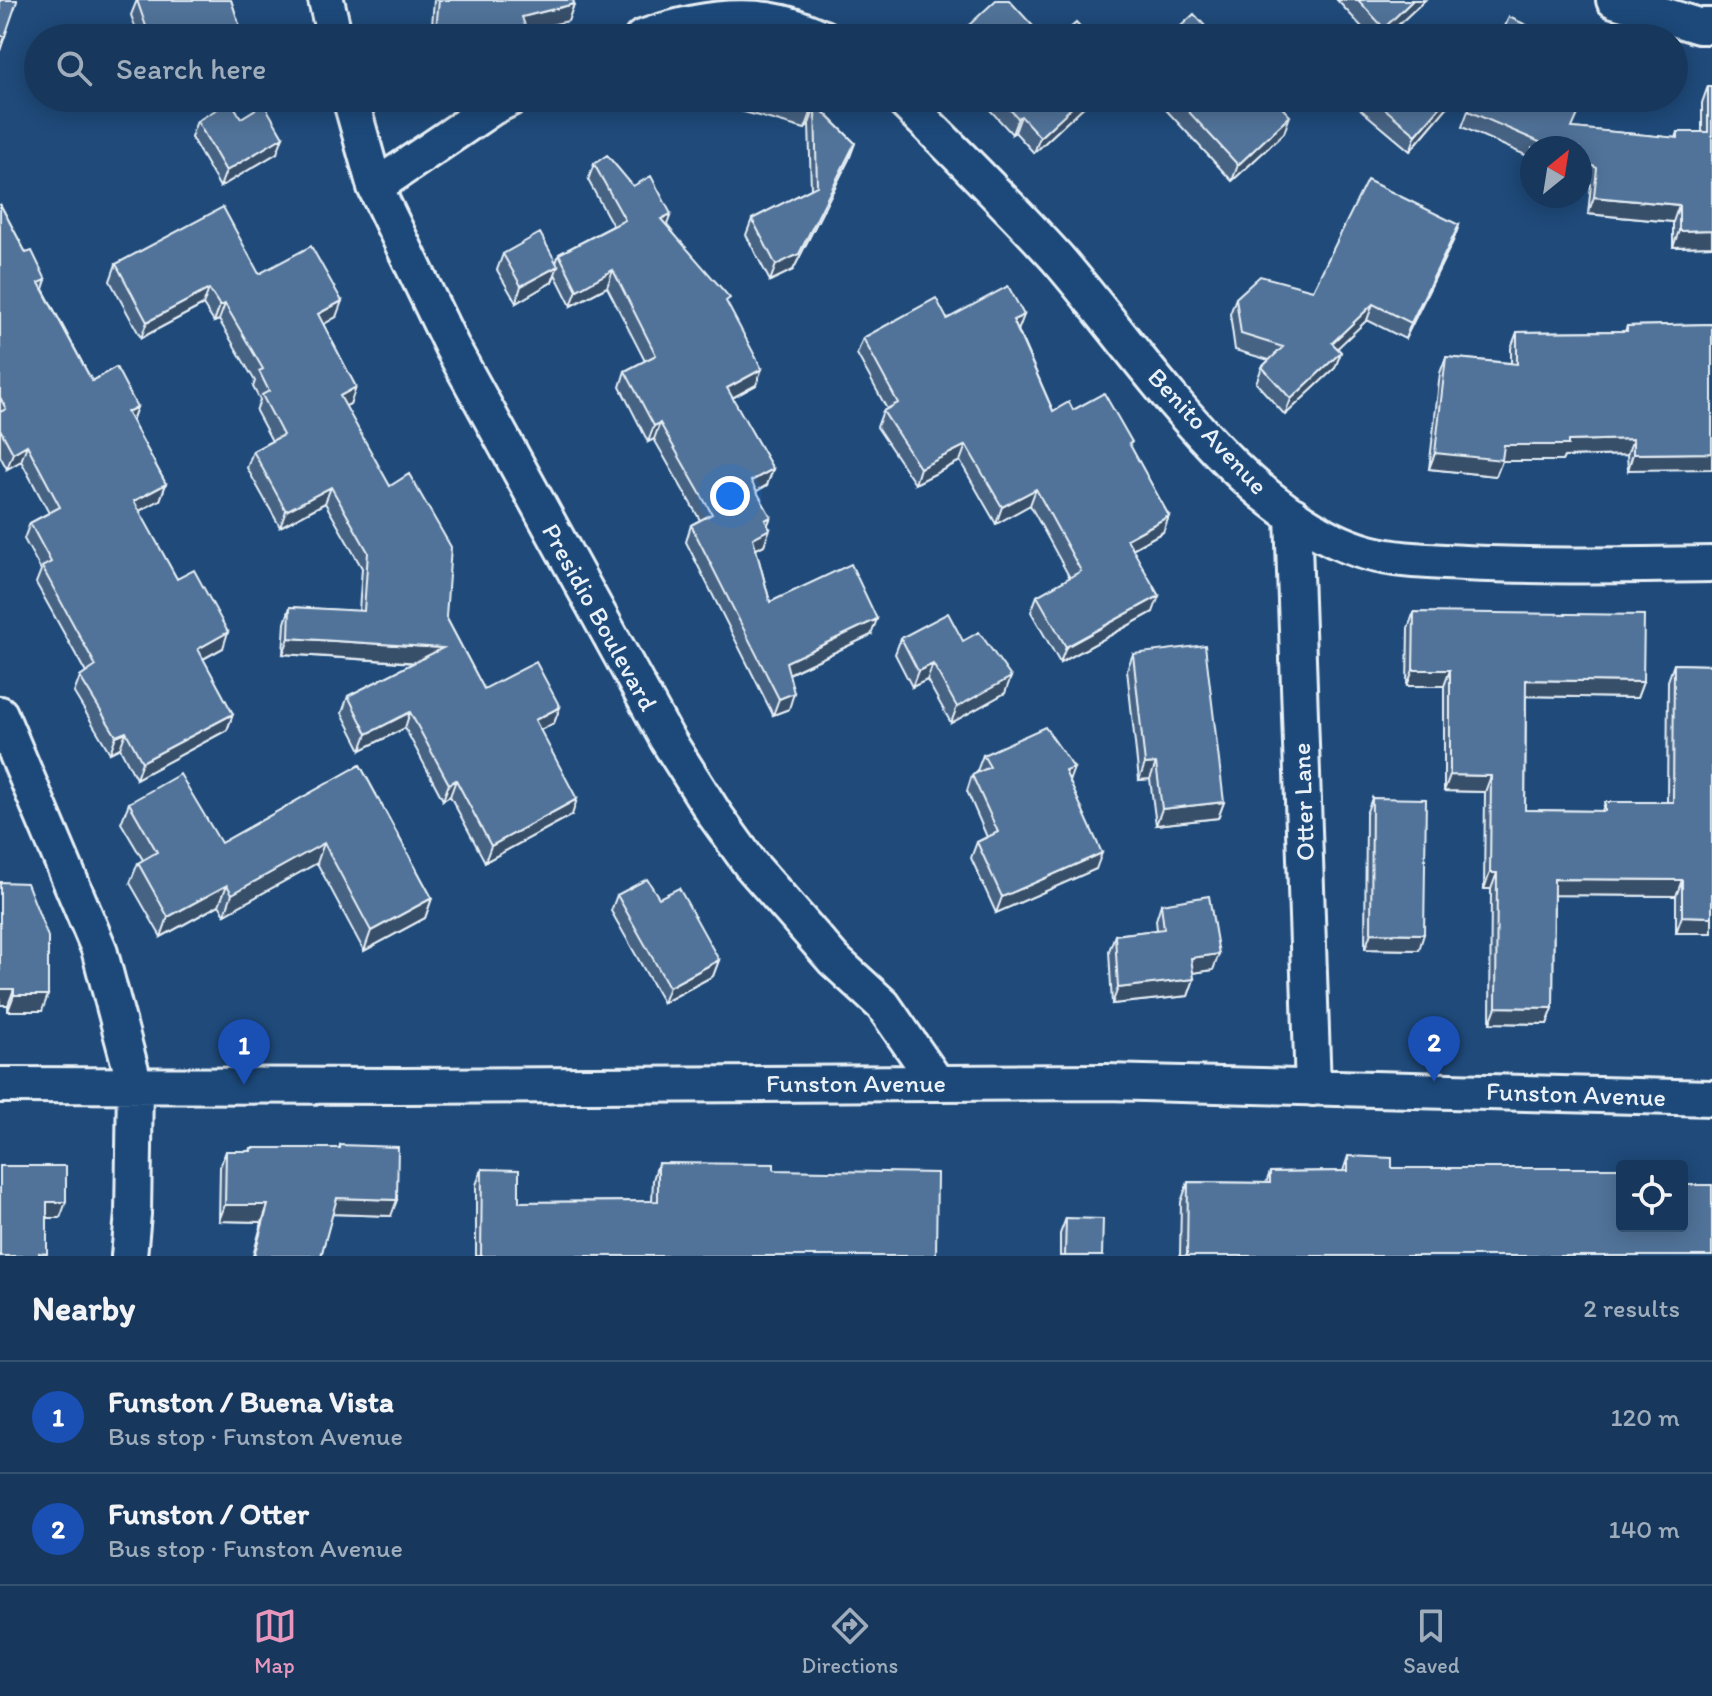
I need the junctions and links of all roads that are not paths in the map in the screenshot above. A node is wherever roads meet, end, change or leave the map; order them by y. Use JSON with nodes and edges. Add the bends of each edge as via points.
{"nodes":[{"id":1,"x":326,"y":0,"type":"edge"},
{"id":2,"x":1614,"y":0,"type":"edge"},
{"id":3,"x":332,"y":24,"type":"edge"},
{"id":4,"x":698,"y":24,"type":"edge"},
{"id":5,"x":786,"y":24,"type":"edge"},
{"id":6,"x":1712,"y":26,"type":"edge"},
{"id":7,"x":354,"y":112,"type":"edge"},
{"id":8,"x":486,"y":112,"type":"edge"},
{"id":9,"x":915,"y":112,"type":"edge"},
{"id":10,"x":375,"y":187,"type":"junction"},
{"id":11,"x":1293,"y":515,"type":"junction"},
{"id":12,"x":1712,"y":564,"type":"edge"},
{"id":13,"x":0,"y":714,"type":"edge"},
{"id":14,"x":937,"y":1083,"type":"junction"},
{"id":15,"x":0,"y":1085,"type":"edge"},
{"id":16,"x":135,"y":1085,"type":"junction"},
{"id":17,"x":1313,"y":1088,"type":"junction"},
{"id":18,"x":1712,"y":1098,"type":"edge"},
{"id":19,"x":129,"y":1256,"type":"edge"}],
"edges":[{"from":1,"to":3,"type":"street"},
{"from":2,"to":6,"type":"street"},
{"from":4,"to":5,"type":"street","via":[[742,17]]},
{"from":7,"to":10,"type":"street","name":"Presidio Boulevard"},
{"from":8,"to":10,"type":"street"},
{"from":9,"to":11,"type":"street","name":"Benito Avenue","via":[[1057,259],[1215,447]]},
{"from":10,"to":14,"type":"street","name":"Presidio Boulevard","via":[[452,347],[667,739],[751,865],[834,960],[883,1005]]},
{"from":11,"to":12,"type":"street","name":"Benito Avenue","via":[[1368,553],[1412,560],[1523,566]]},
{"from":11,"to":17,"type":"street","name":"Otter Lane"},
{"from":13,"to":16,"type":"street","via":[[99,949]]},
{"from":14,"to":16,"type":"street","name":"Funston Avenue"},
{"from":14,"to":17,"type":"street","name":"Funston Avenue"},
{"from":15,"to":16,"type":"street","name":"Funston Avenue"},
{"from":16,"to":19,"type":"street"},
{"from":17,"to":18,"type":"street","name":"Funston Avenue"}]}
